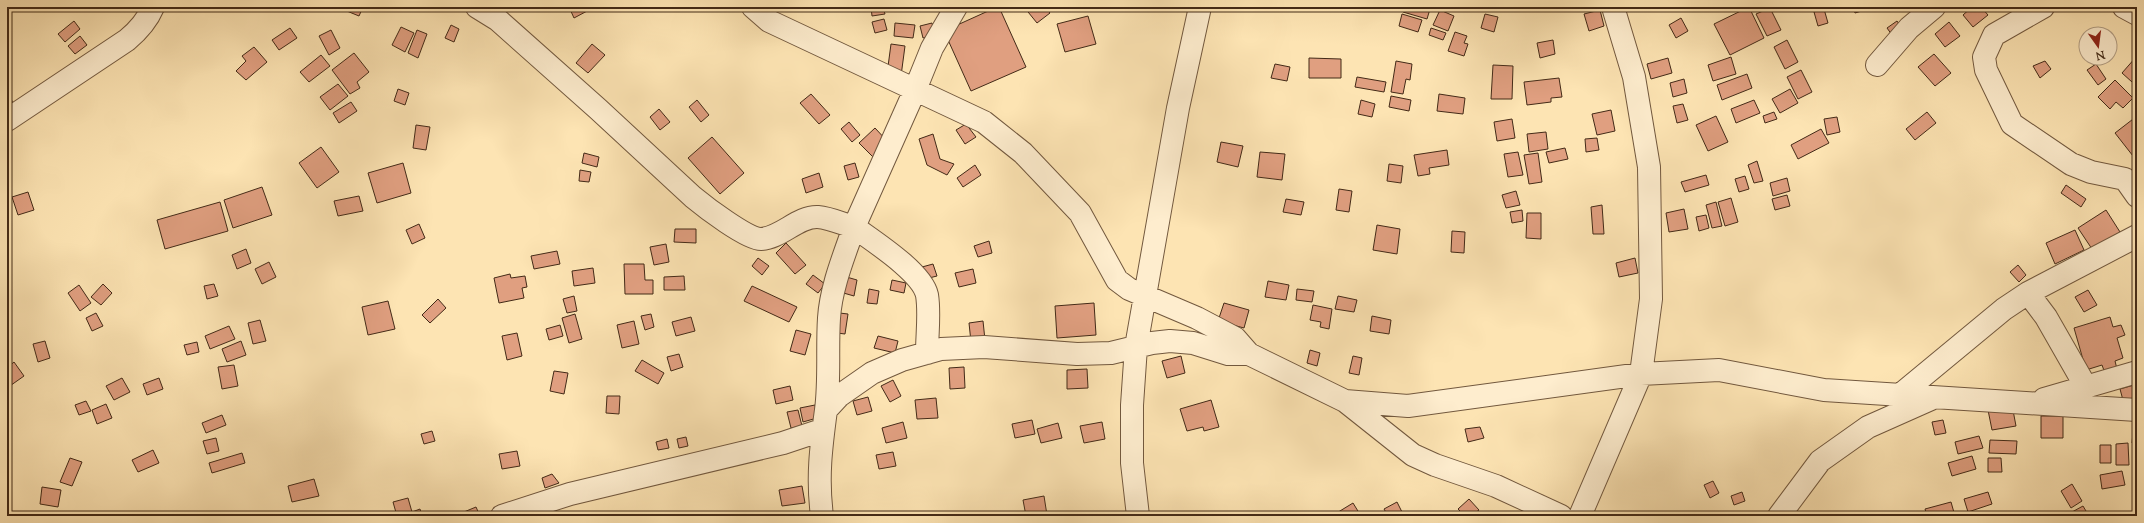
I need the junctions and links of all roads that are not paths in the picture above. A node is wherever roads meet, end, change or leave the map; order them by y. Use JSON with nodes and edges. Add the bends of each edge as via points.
{"nodes":[{"id":1,"x":153,"y":7,"type":"edge"},
{"id":2,"x":478,"y":7,"type":"edge"},
{"id":3,"x":753,"y":7,"type":"edge"},
{"id":4,"x":956,"y":7,"type":"edge"},
{"id":5,"x":1200,"y":7,"type":"edge"},
{"id":6,"x":1613,"y":7,"type":"edge"},
{"id":7,"x":1934,"y":7,"type":"edge"},
{"id":8,"x":2043,"y":7,"type":"edge"},
{"id":9,"x":2124,"y":7,"type":"edge"},
{"id":10,"x":2137,"y":14,"type":"edge"},
{"id":11,"x":1877,"y":66,"type":"dead end"},
{"id":12,"x":915,"y":90,"type":"junction"},
{"id":13,"x":7,"y":120,"type":"edge"},
{"id":14,"x":2137,"y":196,"type":"edge"},
{"id":15,"x":854,"y":227,"type":"junction"},
{"id":16,"x":2137,"y":236,"type":"edge"},
{"id":17,"x":2028,"y":293,"type":"junction"},
{"id":18,"x":1144,"y":295,"type":"junction"},
{"id":19,"x":1136,"y":347,"type":"junction"},
{"id":20,"x":927,"y":353,"type":"junction"},
{"id":21,"x":1249,"y":354,"type":"junction"},
{"id":22,"x":2137,"y":372,"type":"edge"},
{"id":23,"x":1641,"y":374,"type":"junction"},
{"id":24,"x":2086,"y":387,"type":"junction"},
{"id":25,"x":1900,"y":395,"type":"junction"},
{"id":26,"x":1934,"y":398,"type":"junction"},
{"id":27,"x":1345,"y":401,"type":"junction"},
{"id":28,"x":2030,"y":403,"type":"junction"},
{"id":29,"x":2137,"y":410,"type":"edge"},
{"id":30,"x":824,"y":420,"type":"junction"},
{"id":31,"x":502,"y":516,"type":"edge"},
{"id":32,"x":822,"y":516,"type":"edge"},
{"id":33,"x":1138,"y":516,"type":"edge"},
{"id":34,"x":1561,"y":516,"type":"edge"},
{"id":35,"x":1580,"y":516,"type":"edge"},
{"id":36,"x":1779,"y":516,"type":"edge"}],
"edges":[{"from":1,"to":13,"type":"street","via":[[150,16],[139,30],[127,40]]},
{"from":2,"to":15,"type":"street","via":[[498,20],[693,198],[753,238],[768,237],[819,217]]},
{"from":3,"to":12,"type":"street","via":[[769,21]]},
{"from":4,"to":12,"type":"street","via":[[932,48]]},
{"from":5,"to":18,"type":"street","via":[[1178,108]]},
{"from":6,"to":23,"type":"street","via":[[1634,77],[1650,177],[1651,299]]},
{"from":7,"to":11,"type":"street","via":[[1909,28]]},
{"from":8,"to":14,"type":"street","via":[[1994,34],[1984,57],[1986,70],[2012,124],[2072,164],[2091,172],[2125,179]]},
{"from":9,"to":10,"type":"street"},
{"from":12,"to":15,"type":"street"},
{"from":12,"to":18,"type":"street","via":[[984,122],[1023,153],[1080,213],[1117,280],[1129,290]]},
{"from":15,"to":20,"type":"street","via":[[892,255],[924,286],[927,296]]},
{"from":15,"to":30,"type":"street","via":[[842,261],[829,317]]},
{"from":16,"to":17,"type":"street"},
{"from":17,"to":24,"type":"street","via":[[2046,317]]},
{"from":17,"to":25,"type":"street"},
{"from":18,"to":19,"type":"street"},
{"from":18,"to":21,"type":"street","via":[[1235,338]]},
{"from":19,"to":20,"type":"street","via":[[1104,353],[1077,354],[984,346],[941,349]]},
{"from":19,"to":21,"type":"street","via":[[1170,341],[1193,343],[1228,354]]},
{"from":19,"to":33,"type":"street","via":[[1132,463]]},
{"from":20,"to":30,"type":"street","via":[[872,373],[839,396]]},
{"from":21,"to":27,"type":"street"},
{"from":22,"to":24,"type":"street"},
{"from":23,"to":25,"type":"street","via":[[1719,370],[1824,390]]},
{"from":23,"to":27,"type":"street","via":[[1408,406]]},
{"from":23,"to":35,"type":"street"},
{"from":24,"to":28,"type":"street"},
{"from":25,"to":26,"type":"street"},
{"from":26,"to":28,"type":"street"},
{"from":26,"to":36,"type":"street","via":[[1868,427],[1820,461]]},
{"from":27,"to":34,"type":"street","via":[[1413,455],[1435,466],[1496,486]]},
{"from":28,"to":29,"type":"street"},
{"from":30,"to":31,"type":"street","via":[[783,443],[570,494]]},
{"from":30,"to":32,"type":"street","via":[[820,487]]}]}
